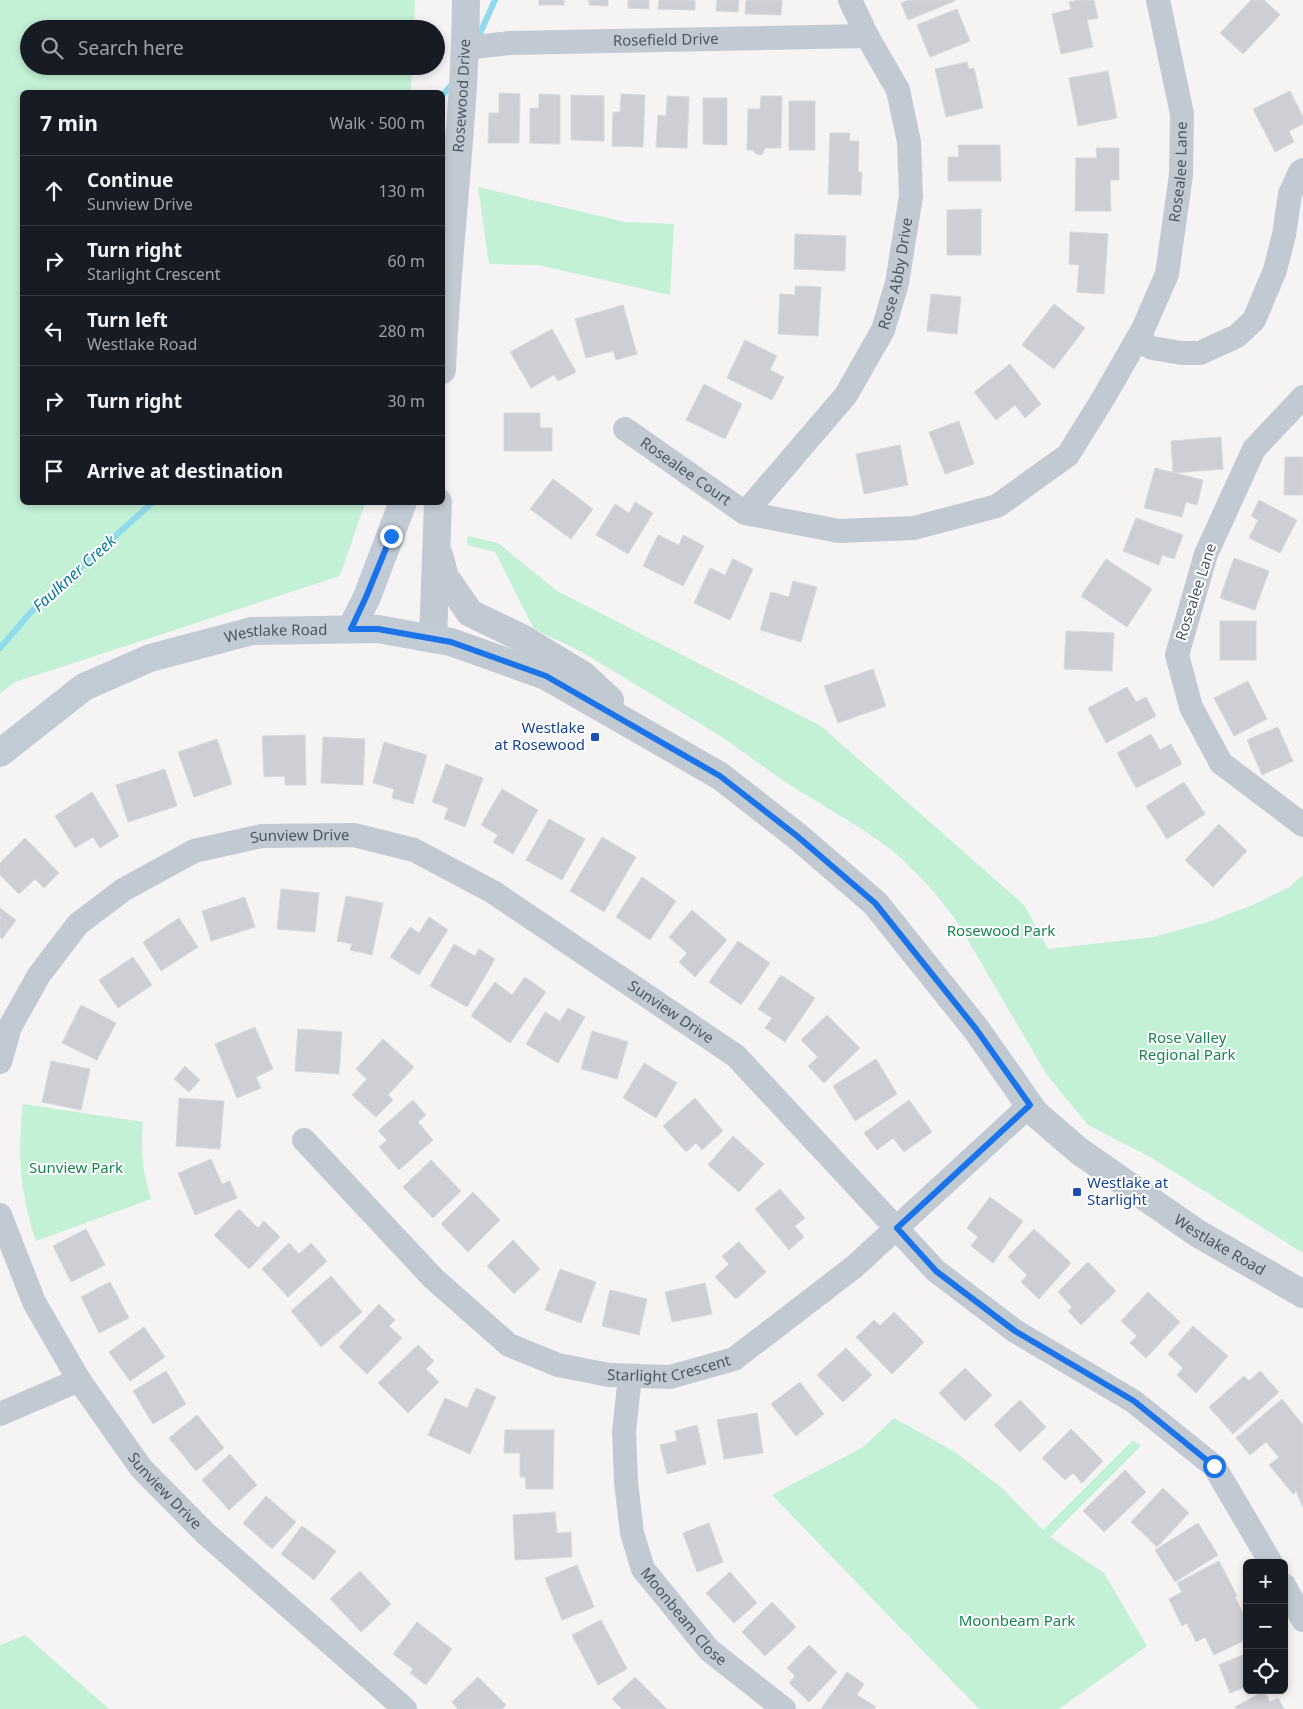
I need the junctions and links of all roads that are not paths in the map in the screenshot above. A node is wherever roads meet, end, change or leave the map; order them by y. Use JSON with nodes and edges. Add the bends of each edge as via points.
{"nodes":[{"id":1,"x":466,"y":0,"type":"edge"},
{"id":2,"x":850,"y":0,"type":"edge"},
{"id":3,"x":1158,"y":0,"type":"edge"},
{"id":4,"x":867,"y":36,"type":"junction"},
{"id":5,"x":466,"y":48,"type":"junction"},
{"id":6,"x":1303,"y":170,"type":"edge"},
{"id":7,"x":445,"y":306,"type":"edge"},
{"id":8,"x":1137,"y":340,"type":"junction"},
{"id":9,"x":1303,"y":397,"type":"edge"},
{"id":10,"x":625,"y":429,"type":"dead end"},
{"id":11,"x":402,"y":505,"type":"edge"},
{"id":12,"x":438,"y":505,"type":"edge"},
{"id":13,"x":745,"y":514,"type":"junction"},
{"id":14,"x":436,"y":545,"type":"junction"},
{"id":15,"x":351,"y":629,"type":"junction"},
{"id":16,"x":433,"y":639,"type":"junction"},
{"id":17,"x":644,"y":732,"type":"junction"},
{"id":18,"x":0,"y":753,"type":"edge"},
{"id":19,"x":1303,"y":825,"type":"edge"},
{"id":20,"x":0,"y":1062,"type":"edge"},
{"id":21,"x":1030,"y":1105,"type":"junction"},
{"id":22,"x":304,"y":1140,"type":"dead end"},
{"id":23,"x":0,"y":1215,"type":"edge"},
{"id":24,"x":897,"y":1228,"type":"junction"},
{"id":25,"x":1303,"y":1294,"type":"edge"},
{"id":26,"x":630,"y":1376,"type":"junction"},
{"id":27,"x":79,"y":1380,"type":"junction"},
{"id":28,"x":0,"y":1414,"type":"edge"},
{"id":29,"x":1269,"y":1559,"type":"edge"},
{"id":30,"x":1288,"y":1592,"type":"edge"},
{"id":31,"x":1303,"y":1620,"type":"edge"},
{"id":32,"x":405,"y":1709,"type":"edge"},
{"id":33,"x":784,"y":1709,"type":"edge"}],
"edges":[{"from":1,"to":5,"type":"street","name":"Rosewood Drive"},
{"from":2,"to":4,"type":"street","name":"Rose Abby Drive"},
{"from":3,"to":8,"type":"street","name":"Rosealee Lane","via":[[1182,114],[1181,175],[1167,274]]},
{"from":4,"to":5,"type":"street","name":"Rosefield Drive","via":[[510,44]]},
{"from":4,"to":13,"type":"street","name":"Rose Abby Drive","via":[[898,90],[909,142],[911,196],[897,283],[883,330],[846,395]]},
{"from":5,"to":7,"type":"street","name":"Rosewood Drive"},
{"from":6,"to":8,"type":"street","via":[[1290,194],[1275,270],[1254,320],[1238,336],[1200,353],[1152,348]]},
{"from":8,"to":13,"type":"street","name":"Rosealee Lane","via":[[1068,455],[997,506],[914,528],[839,531]]},
{"from":9,"to":19,"type":"street","name":"Rosealee Lane","via":[[1254,449],[1206,554],[1177,655],[1191,707],[1221,763]]},
{"from":10,"to":13,"type":"street","name":"Rosealee Court"},
{"from":11,"to":15,"type":"main road"},
{"from":12,"to":14,"type":"street"},
{"from":14,"to":16,"type":"street"},
{"from":14,"to":17,"type":"street","via":[[445,577],[470,613],[520,637],[583,675]]},
{"from":15,"to":16,"type":"main road","name":"Westlake Road","via":[[378,629]]},
{"from":15,"to":18,"type":"main road","name":"Westlake Road","via":[[252,631],[150,658],[84,687]]},
{"from":16,"to":17,"type":"street","name":"Westlake Road","via":[[451,642],[546,676]]},
{"from":17,"to":21,"type":"street","name":"Westlake Road","via":[[720,776],[875,903],[976,1029]]},
{"from":20,"to":24,"type":"street","name":"Sunview Drive","via":[[10,1027],[39,975],[78,924],[123,890],[194,851],[262,836],[354,835],[414,850],[493,892],[736,1056]]},
{"from":21,"to":24,"type":"street","name":"Starlight Crescent"},
{"from":21,"to":25,"type":"street","name":"Westlake Road","via":[[1079,1151],[1197,1233]]},
{"from":22,"to":26,"type":"street","name":"Starlight Crescent","via":[[433,1278],[509,1346],[558,1365],[609,1376]]},
{"from":23,"to":27,"type":"street","name":"Sunview Drive","via":[[34,1302]]},
{"from":24,"to":26,"type":"street","name":"Starlight Crescent","via":[[854,1267],[734,1359],[670,1376]]},
{"from":24,"to":29,"type":"street","name":"Sunview Drive","via":[[936,1271],[1015,1331],[1134,1401],[1214,1466]]},
{"from":26,"to":33,"type":"street","name":"Moonbeam Close","via":[[624,1432],[626,1482],[632,1533],[643,1569],[710,1650]]},
{"from":27,"to":28,"type":"street"},
{"from":27,"to":32,"type":"street","name":"Sunview Drive","via":[[147,1475],[206,1533]]},
{"from":30,"to":31,"type":"street"}]}
